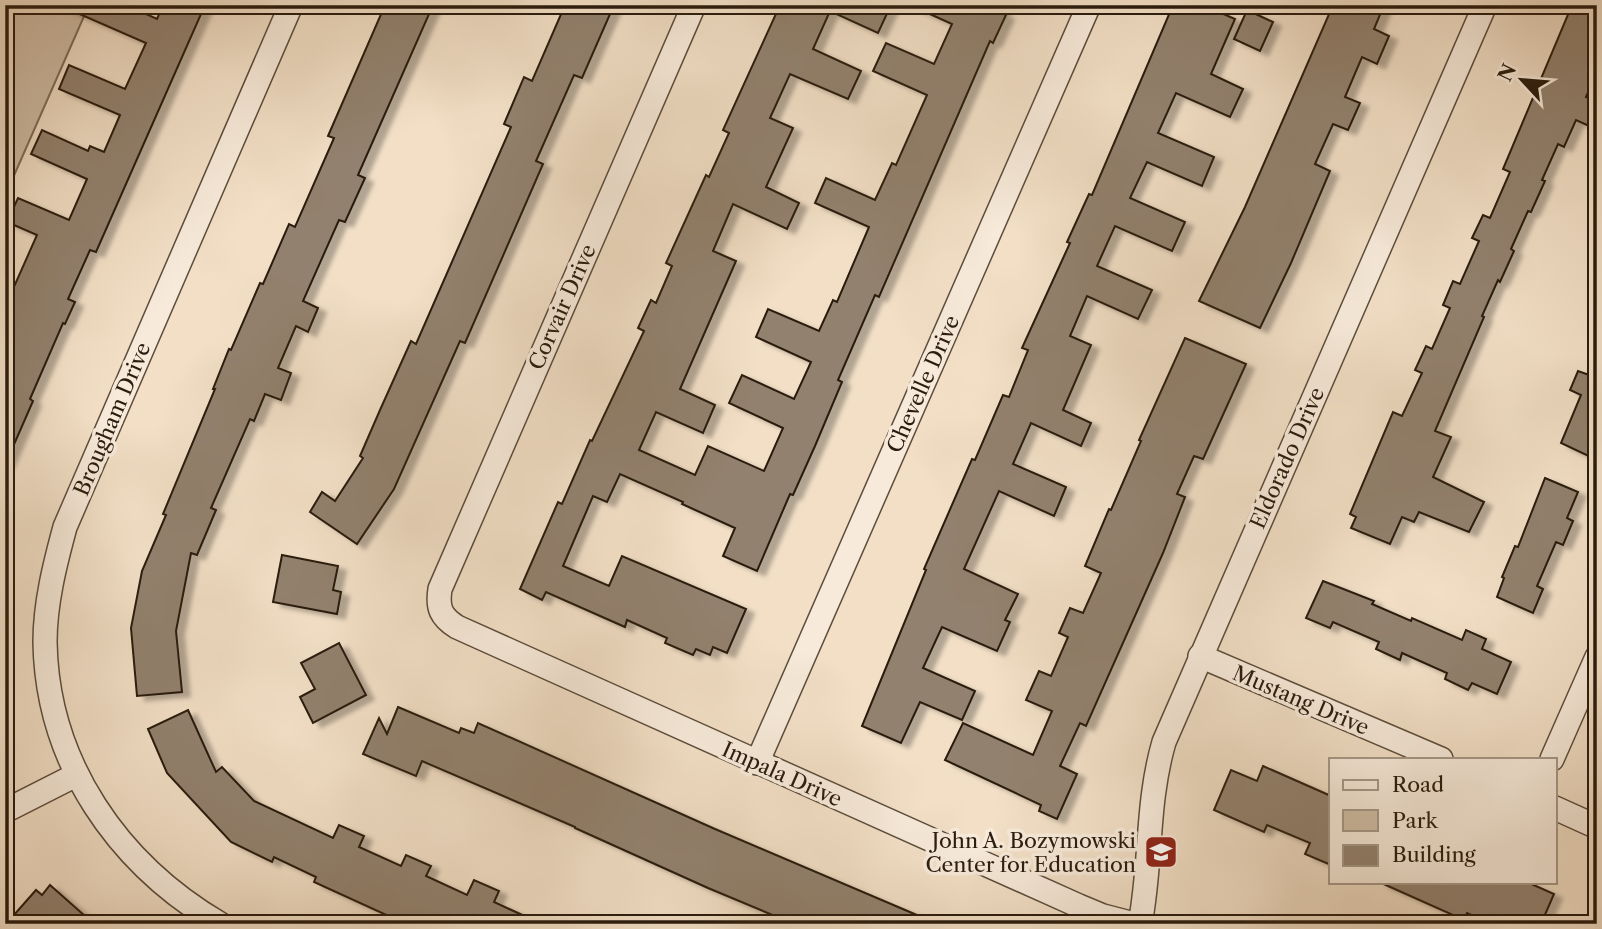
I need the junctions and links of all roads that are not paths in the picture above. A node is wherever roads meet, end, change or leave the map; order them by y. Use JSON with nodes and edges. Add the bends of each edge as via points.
{"nodes":[{"id":1,"x":291,"y":5,"type":"edge"},
{"id":2,"x":694,"y":5,"type":"edge"},
{"id":3,"x":1089,"y":5,"type":"edge"},
{"id":4,"x":1485,"y":5,"type":"edge"},
{"id":5,"x":439,"y":610,"type":"joint"},
{"id":6,"x":1200,"y":656,"type":"junction"},
{"id":7,"x":1597,"y":657,"type":"edge"},
{"id":8,"x":1439,"y":758,"type":"edge"},
{"id":9,"x":1552,"y":758,"type":"edge"},
{"id":10,"x":757,"y":764,"type":"junction"},
{"id":11,"x":76,"y":775,"type":"junction"},
{"id":12,"x":1556,"y":808,"type":"edge"},
{"id":13,"x":5,"y":811,"type":"edge"},
{"id":14,"x":1597,"y":827,"type":"edge"},
{"id":15,"x":220,"y":924,"type":"edge"},
{"id":16,"x":1134,"y":924,"type":"edge"},
{"id":17,"x":1140,"y":924,"type":"edge"}],
"edges":[{"from":1,"to":11,"type":"street","name":"Brougham Drive","via":[[65,527],[53,570],[45,643],[54,715]]},
{"from":2,"to":5,"type":"street","name":"Corvair Drive","via":[[440,589]]},
{"from":3,"to":10,"type":"street","name":"Chevelle Drive"},
{"from":4,"to":6,"type":"street","name":"Eldorado Drive"},
{"from":5,"to":10,"type":"street","name":"Impala Drive","via":[[457,627]]},
{"from":6,"to":8,"type":"street","name":"Mustang Drive"},
{"from":6,"to":17,"type":"street","name":"Eldorado Drive","via":[[1156,771]]},
{"from":7,"to":9,"type":"street"},
{"from":10,"to":16,"type":"street","name":"Impala Drive","via":[[1079,906]]},
{"from":11,"to":13,"type":"street"},
{"from":11,"to":15,"type":"street","name":"Brougham Drive","via":[[110,828],[139,861],[188,904]]},
{"from":12,"to":14,"type":"street"}]}
